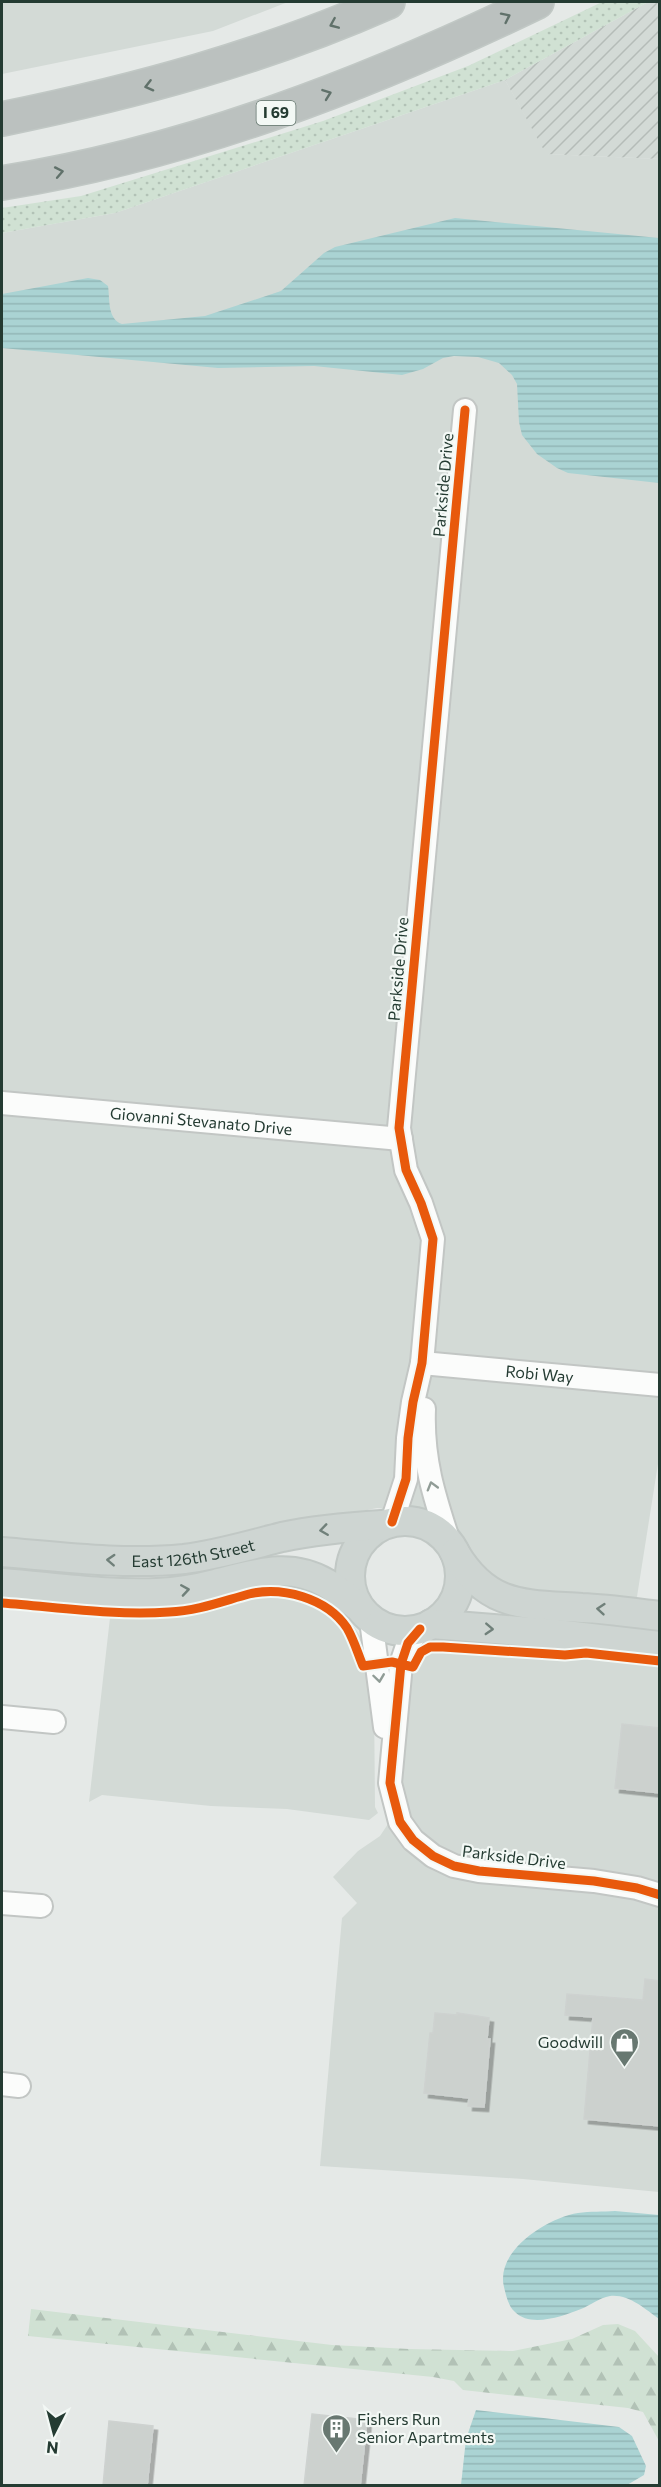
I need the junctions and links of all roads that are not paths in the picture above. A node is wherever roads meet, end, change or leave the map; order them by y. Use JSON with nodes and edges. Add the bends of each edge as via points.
{"nodes":[{"id":1,"x":388,"y":2,"type":"edge"},
{"id":2,"x":537,"y":2,"type":"edge"},
{"id":3,"x":2,"y":119,"type":"edge"},
{"id":4,"x":2,"y":183,"type":"edge"},
{"id":5,"x":465,"y":410,"type":"dead end"},
{"id":6,"x":2,"y":1103,"type":"edge"},
{"id":7,"x":401,"y":1139,"type":"junction"},
{"id":8,"x":422,"y":1363,"type":"junction"},
{"id":9,"x":660,"y":1385,"type":"edge"},
{"id":10,"x":387,"y":1524,"type":"junction"},
{"id":11,"x":452,"y":1547,"type":"junction"},
{"id":12,"x":2,"y":1552,"type":"edge"},
{"id":13,"x":2,"y":1583,"type":"edge"},
{"id":14,"x":365,"y":1613,"type":"junction"},
{"id":15,"x":660,"y":1616,"type":"edge"},
{"id":16,"x":426,"y":1627,"type":"junction"},
{"id":17,"x":660,"y":1646,"type":"edge"},
{"id":18,"x":2,"y":1717,"type":"edge"},
{"id":19,"x":54,"y":1722,"type":"dead end"},
{"id":20,"x":391,"y":1767,"type":"junction"},
{"id":21,"x":660,"y":1895,"type":"edge"},
{"id":22,"x":2,"y":1903,"type":"edge"},
{"id":23,"x":41,"y":1906,"type":"dead end"}],
"edges":[{"from":1,"to":3,"type":"highway","one_way":true,"via":[[188,75]]},
{"from":4,"to":2,"type":"highway","number":"I 69","one_way":true,"via":[[82,167],[269,115],[411,61]]},
{"from":5,"to":7,"type":"street","name":"Parkside Drive"},
{"from":6,"to":7,"type":"street","name":"Giovanni Stevanato Drive"},
{"from":7,"to":8,"type":"street","name":"Parkside Drive","via":[[406,1170],[433,1239]]},
{"from":8,"to":9,"type":"street","name":"Robi Way"},
{"from":8,"to":10,"type":"street","name":"Parkside Drive","via":[[413,1402],[406,1479]]},
{"from":11,"to":8,"type":"street","name":"Parkside Drive","one_way":true,"via":[[430,1484],[425,1455]]},
{"from":10,"to":11,"type":"main road","via":[[424,1524],[438,1531]]},
{"from":10,"to":12,"type":"main road","name":"East 126th Street","one_way":true,"via":[[318,1531],[220,1553],[154,1561]]},
{"from":10,"to":14,"type":"main road","via":[[363,1539],[351,1560],[350,1585]]},
{"from":15,"to":11,"type":"main road","one_way":true,"via":[[509,1601],[481,1585]]},
{"from":11,"to":16,"type":"main road","via":[[460,1575],[457,1593],[449,1609]]},
{"from":13,"to":14,"type":"main road","name":"East 126th Street","one_way":true,"via":[[156,1593],[286,1570],[326,1583]]},
{"from":14,"to":16,"type":"main road","via":[[395,1630]]},
{"from":14,"to":20,"type":"street","name":"Parkside Drive","one_way":true},
{"from":16,"to":17,"type":"main road","one_way":true,"via":[[556,1634]]},
{"from":16,"to":20,"type":"street","name":"Parkside Drive","via":[[408,1643],[401,1665]]},
{"from":18,"to":19,"type":"street"},
{"from":20,"to":21,"type":"street","name":"Parkside Drive","via":[[390,1783],[400,1822],[413,1840],[454,1866],[594,1881]]},
{"from":22,"to":23,"type":"street"}]}
